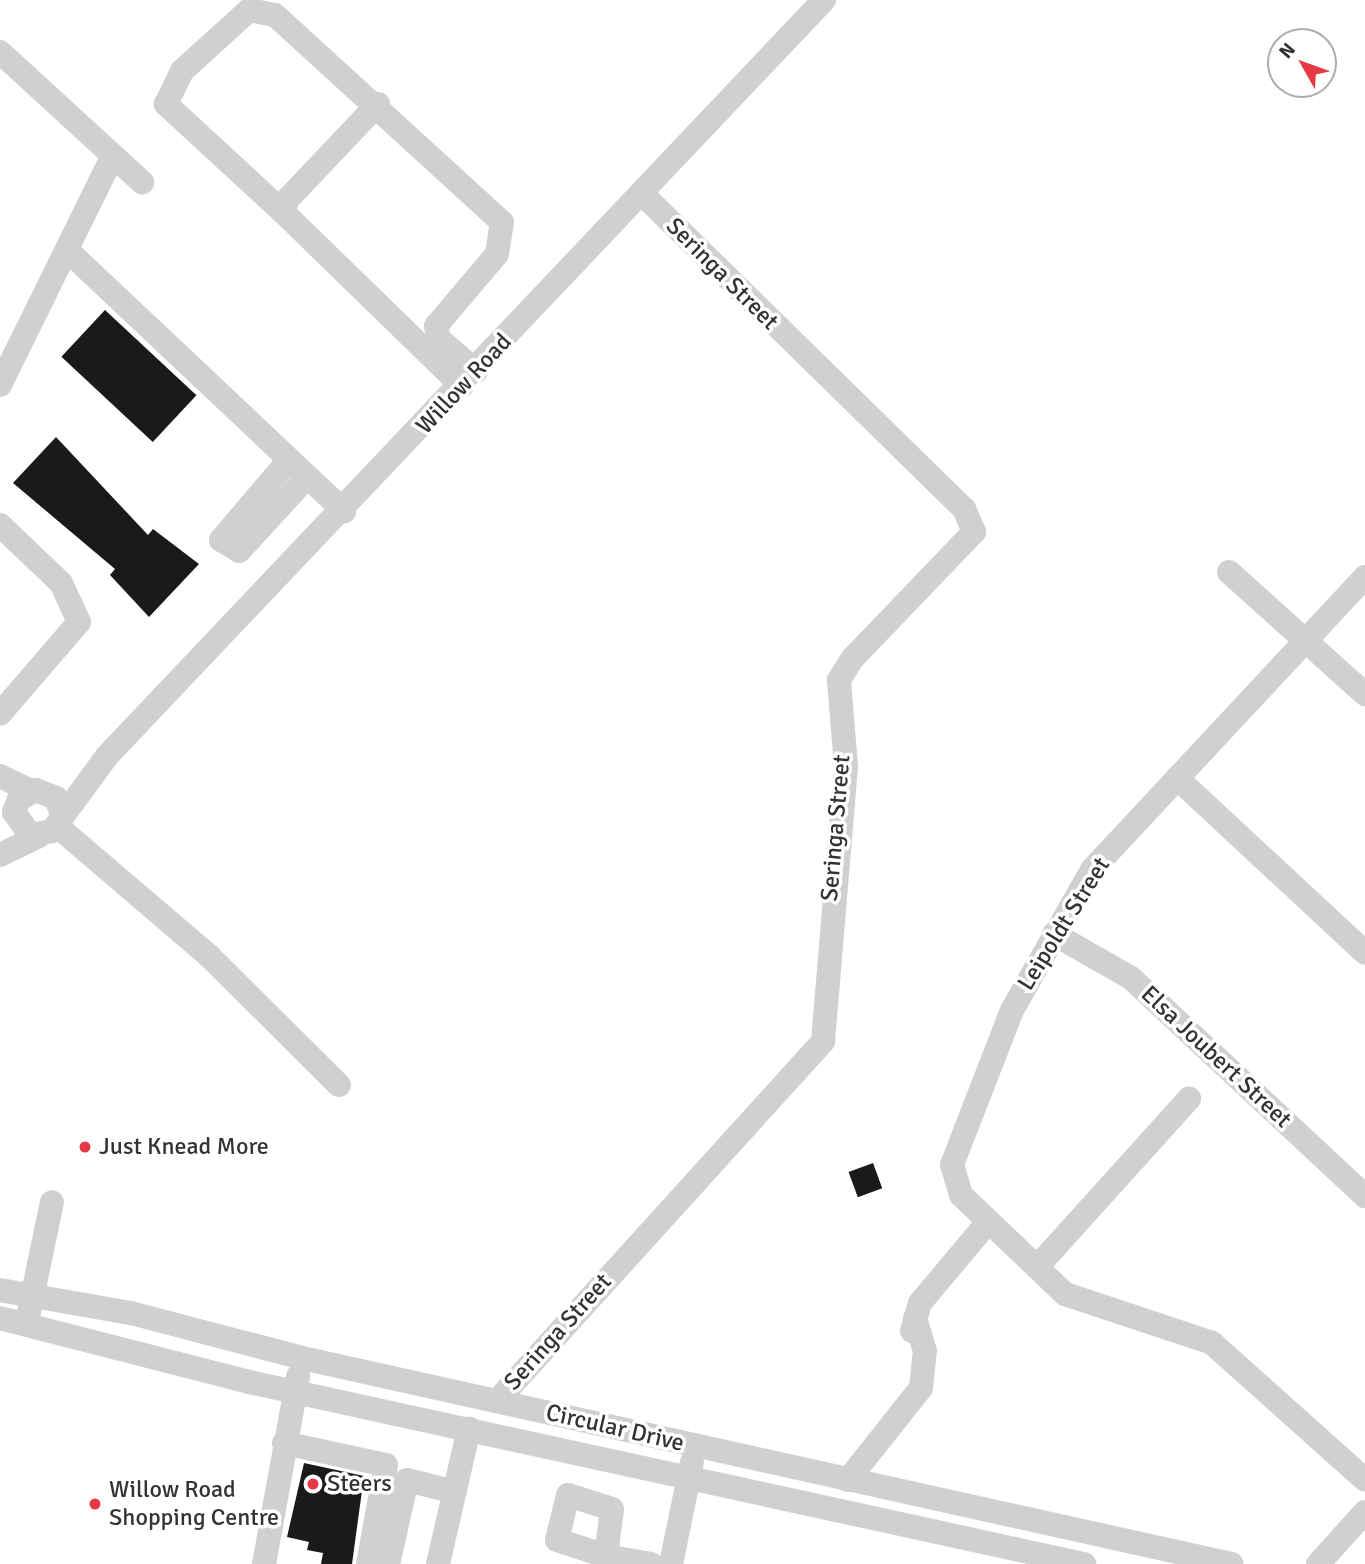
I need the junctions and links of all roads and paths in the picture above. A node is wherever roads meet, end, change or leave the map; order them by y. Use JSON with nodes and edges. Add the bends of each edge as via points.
{"nodes":[{"id":1,"x":824,"y":0,"type":"edge"},
{"id":2,"x":0,"y":52,"type":"edge"},
{"id":3,"x":378,"y":104,"type":"junction"},
{"id":4,"x":113,"y":158,"type":"junction"},
{"id":5,"x":142,"y":182,"type":"dead end"},
{"id":6,"x":642,"y":194,"type":"junction"},
{"id":7,"x":284,"y":213,"type":"junction"},
{"id":8,"x":67,"y":250,"type":"junction"},
{"id":9,"x":469,"y":379,"type":"junction"},
{"id":10,"x":0,"y":385,"type":"edge"},
{"id":11,"x":289,"y":460,"type":"junction"},
{"id":12,"x":307,"y":477,"type":"junction"},
{"id":13,"x":344,"y":510,"type":"junction"},
{"id":14,"x":0,"y":525,"type":"edge"},
{"id":15,"x":1229,"y":572,"type":"dead end"},
{"id":16,"x":1365,"y":577,"type":"edge"},
{"id":17,"x":1306,"y":639,"type":"junction"},
{"id":18,"x":1365,"y":694,"type":"edge"},
{"id":19,"x":0,"y":714,"type":"edge"},
{"id":20,"x":101,"y":764,"type":"junction"},
{"id":21,"x":0,"y":776,"type":"edge"},
{"id":22,"x":1177,"y":778,"type":"junction"},
{"id":23,"x":0,"y":782,"type":"edge"},
{"id":24,"x":37,"y":791,"type":"junction"},
{"id":25,"x":15,"y":813,"type":"junction"},
{"id":26,"x":52,"y":825,"type":"junction"},
{"id":27,"x":0,"y":835,"type":"edge"},
{"id":28,"x":0,"y":855,"type":"edge"},
{"id":29,"x":1054,"y":934,"type":"junction"},
{"id":30,"x":1365,"y":953,"type":"edge"},
{"id":31,"x":339,"y":1084,"type":"dead end"},
{"id":32,"x":1189,"y":1099,"type":"dead end"},
{"id":33,"x":1365,"y":1196,"type":"edge"},
{"id":34,"x":52,"y":1202,"type":"dead end"},
{"id":35,"x":988,"y":1222,"type":"junction"},
{"id":36,"x":1037,"y":1267,"type":"junction"},
{"id":37,"x":0,"y":1290,"type":"edge"},
{"id":38,"x":32,"y":1296,"type":"junction"},
{"id":39,"x":0,"y":1318,"type":"edge"},
{"id":40,"x":27,"y":1327,"type":"junction"},
{"id":41,"x":302,"y":1358,"type":"junction"},
{"id":42,"x":295,"y":1391,"type":"junction"},
{"id":43,"x":497,"y":1401,"type":"junction"},
{"id":44,"x":469,"y":1429,"type":"junction"},
{"id":45,"x":284,"y":1443,"type":"junction"},
{"id":46,"x":695,"y":1446,"type":"junction"},
{"id":47,"x":688,"y":1477,"type":"junction"},
{"id":48,"x":848,"y":1480,"type":"junction"},
{"id":49,"x":1365,"y":1480,"type":"edge"},
{"id":50,"x":454,"y":1492,"type":"junction"},
{"id":51,"x":1365,"y":1512,"type":"edge"},
{"id":52,"x":606,"y":1556,"type":"dead end"},
{"id":53,"x":1049,"y":1560,"type":"edge"},
{"id":54,"x":264,"y":1564,"type":"edge"},
{"id":55,"x":368,"y":1564,"type":"edge"},
{"id":56,"x":388,"y":1564,"type":"edge"},
{"id":57,"x":438,"y":1564,"type":"edge"},
{"id":58,"x":652,"y":1564,"type":"edge"},
{"id":59,"x":671,"y":1564,"type":"edge"},
{"id":60,"x":1084,"y":1564,"type":"edge"},
{"id":61,"x":1231,"y":1564,"type":"edge"},
{"id":62,"x":1318,"y":1564,"type":"edge"}],
"edges":[{"from":1,"to":6,"type":"street","name":"Willow Road"},
{"from":2,"to":4,"type":"street"},
{"from":3,"to":7,"type":"street","via":[[287,200]]},
{"from":3,"to":7,"type":"street","via":[[275,15],[255,9],[233,19],[182,71],[167,93],[169,113]]},
{"from":3,"to":9,"type":"street","via":[[504,228],[482,278],[436,326],[439,339]]},
{"from":4,"to":5,"type":"street"},
{"from":4,"to":8,"type":"street"},
{"from":6,"to":9,"type":"street","name":"Willow Road"},
{"from":6,"to":43,"type":"street","name":"Seringa Street","via":[[964,509],[974,532],[853,657],[839,680],[838,717],[846,758],[823,1041]]},
{"from":7,"to":9,"type":"street"},
{"from":8,"to":10,"type":"street"},
{"from":8,"to":11,"type":"street"},
{"from":9,"to":13,"type":"street","name":"Willow Road"},
{"from":11,"to":12,"type":"street"},
{"from":11,"to":12,"type":"street","via":[[221,540],[239,551]]},
{"from":12,"to":13,"type":"street"},
{"from":13,"to":20,"type":"street","name":"Willow Road"},
{"from":14,"to":19,"type":"street","via":[[61,583],[79,622]]},
{"from":15,"to":17,"type":"street"},
{"from":16,"to":17,"type":"street","name":"Leipoldt Street"},
{"from":17,"to":18,"type":"street"},
{"from":17,"to":22,"type":"street","name":"Leipoldt Street"},
{"from":20,"to":24,"type":"street","name":"Willow Road"},
{"from":20,"to":26,"type":"street","name":"Willow Road"},
{"from":21,"to":24,"type":"street"},
{"from":22,"to":29,"type":"street","name":"Leipoldt Street","via":[[1100,861]]},
{"from":22,"to":30,"type":"street"},
{"from":23,"to":25,"type":"street"},
{"from":24,"to":25,"type":"street","name":"Willow Road"},
{"from":24,"to":26,"type":"street"},
{"from":25,"to":26,"type":"street","via":[[22,831]]},
{"from":25,"to":27,"type":"street","name":"Willow Road"},
{"from":26,"to":28,"type":"street","name":"Willow Road"},
{"from":26,"to":31,"type":"street","via":[[209,956]]},
{"from":29,"to":33,"type":"street","name":"Elsa Joubert Street","via":[[1131,978]]},
{"from":29,"to":35,"type":"street","name":"Leipoldt Street","via":[[1006,1024],[954,1157],[957,1188]]},
{"from":32,"to":36,"type":"street"},
{"from":34,"to":38,"type":"street"},
{"from":35,"to":36,"type":"street","name":"Leipoldt Street"},
{"from":35,"to":48,"type":"street","via":[[943,1273],[913,1328],[925,1350],[920,1388]]},
{"from":36,"to":49,"type":"street","name":"Leipoldt Street","via":[[1080,1303],[1212,1343]]},
{"from":37,"to":38,"type":"street","name":"Circular Drive"},
{"from":38,"to":40,"type":"street"},
{"from":38,"to":41,"type":"street","name":"Circular Drive","via":[[131,1313]]},
{"from":39,"to":40,"type":"street","name":"Circular Drive"},
{"from":40,"to":42,"type":"street","name":"Circular Drive"},
{"from":41,"to":42,"type":"street"},
{"from":41,"to":43,"type":"street","name":"Circular Drive"},
{"from":42,"to":44,"type":"street","name":"Circular Drive"},
{"from":42,"to":45,"type":"street"},
{"from":43,"to":46,"type":"street","name":"Circular Drive"},
{"from":44,"to":47,"type":"street","name":"Circular Drive"},
{"from":44,"to":50,"type":"street"},
{"from":45,"to":54,"type":"street"},
{"from":45,"to":55,"type":"street","via":[[386,1465]]},
{"from":46,"to":47,"type":"street"},
{"from":46,"to":48,"type":"street","name":"Circular Drive"},
{"from":47,"to":53,"type":"street","name":"Circular Drive"},
{"from":47,"to":59,"type":"street"},
{"from":48,"to":61,"type":"street","name":"Circular Drive"},
{"from":50,"to":56,"type":"street","via":[[407,1479]]},
{"from":50,"to":57,"type":"street"},
{"from":51,"to":62,"type":"street"},
{"from":52,"to":58,"type":"street"},
{"from":53,"to":60,"type":"street","name":"Circular Drive"}]}
